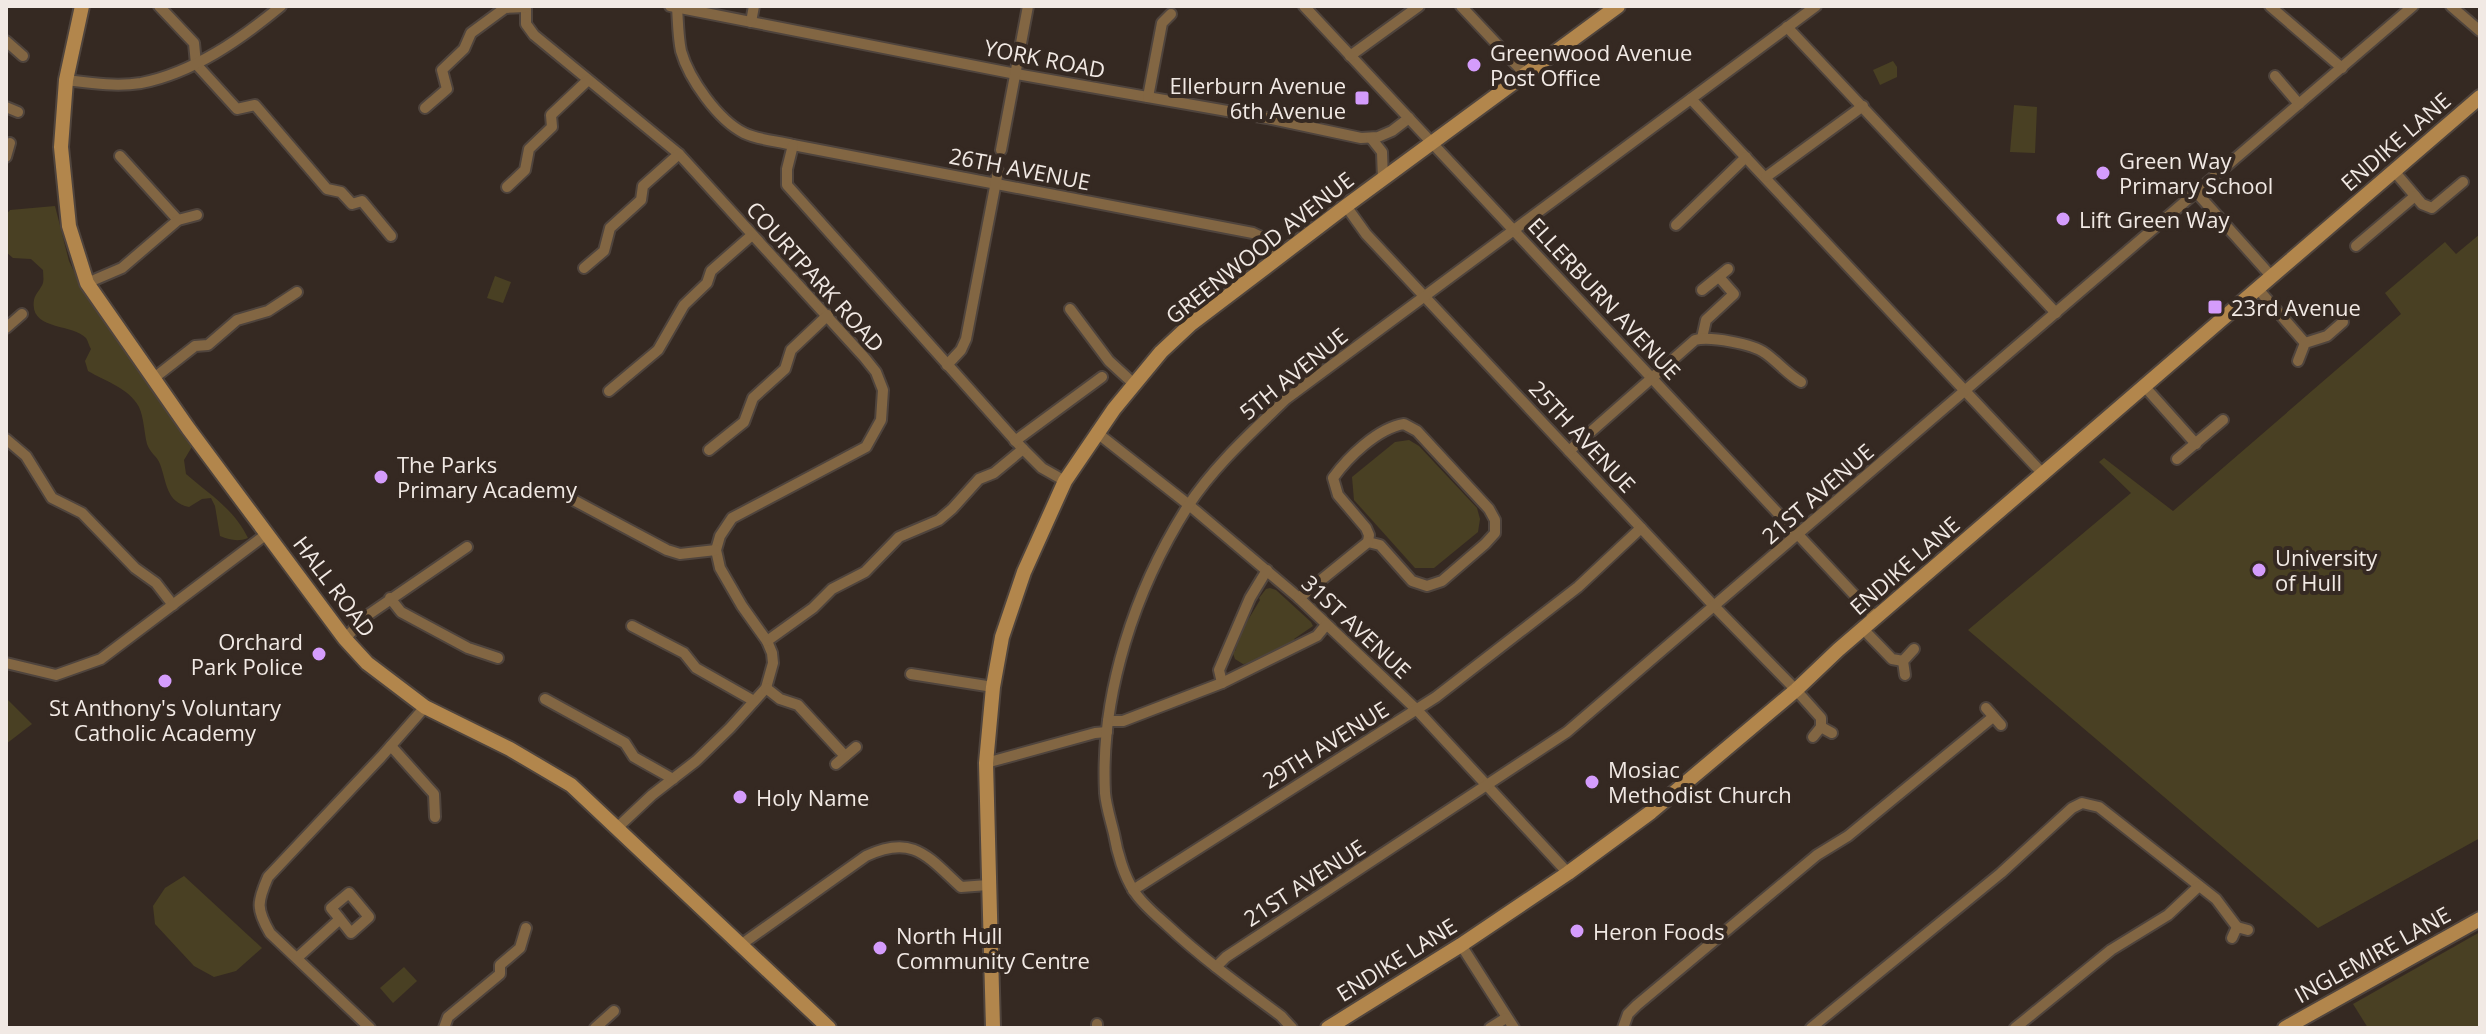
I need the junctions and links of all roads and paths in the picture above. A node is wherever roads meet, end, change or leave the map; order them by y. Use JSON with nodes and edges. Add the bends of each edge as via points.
{"nodes":[{"id":1,"x":82,"y":6,"type":"edge"},
{"id":2,"x":159,"y":6,"type":"edge"},
{"id":3,"x":281,"y":6,"type":"edge"},
{"id":4,"x":526,"y":6,"type":"edge"},
{"id":5,"x":754,"y":6,"type":"edge"},
{"id":6,"x":1028,"y":6,"type":"edge"},
{"id":7,"x":1304,"y":6,"type":"edge"},
{"id":8,"x":1419,"y":6,"type":"edge"},
{"id":9,"x":1461,"y":6,"type":"edge"},
{"id":10,"x":1618,"y":6,"type":"edge"},
{"id":11,"x":1816,"y":6,"type":"edge"},
{"id":12,"x":2270,"y":6,"type":"edge"},
{"id":13,"x":2413,"y":6,"type":"edge"},
{"id":14,"x":2451,"y":6,"type":"edge"},
{"id":15,"x":673,"y":7,"type":"edge"},
{"id":16,"x":1171,"y":14,"type":"dead end"},
{"id":17,"x":751,"y":22,"type":"junction"},
{"id":18,"x":1787,"y":27,"type":"junction"},
{"id":19,"x":2480,"y":31,"type":"edge"},
{"id":20,"x":6,"y":41,"type":"edge"},
{"id":21,"x":23,"y":56,"type":"dead end"},
{"id":22,"x":1350,"y":56,"type":"junction"},
{"id":23,"x":196,"y":64,"type":"junction"},
{"id":24,"x":2342,"y":68,"type":"junction"},
{"id":25,"x":1016,"y":74,"type":"junction"},
{"id":26,"x":1525,"y":74,"type":"junction"},
{"id":27,"x":2275,"y":76,"type":"dead end"},
{"id":28,"x":66,"y":80,"type":"junction"},
{"id":29,"x":588,"y":80,"type":"junction"},
{"id":30,"x":1148,"y":97,"type":"junction"},
{"id":31,"x":2479,"y":98,"type":"edge"},
{"id":32,"x":1691,"y":99,"type":"junction"},
{"id":33,"x":2299,"y":104,"type":"junction"},
{"id":34,"x":1863,"y":106,"type":"junction"},
{"id":35,"x":6,"y":107,"type":"edge"},
{"id":36,"x":425,"y":108,"type":"dead end"},
{"id":37,"x":18,"y":112,"type":"dead end"},
{"id":38,"x":1409,"y":118,"type":"junction"},
{"id":39,"x":1371,"y":138,"type":"junction"},
{"id":40,"x":10,"y":143,"type":"dead end"},
{"id":41,"x":1432,"y":143,"type":"junction"},
{"id":42,"x":793,"y":145,"type":"junction"},
{"id":43,"x":1001,"y":150,"type":"dead end"},
{"id":44,"x":679,"y":154,"type":"junction"},
{"id":45,"x":120,"y":156,"type":"dead end"},
{"id":46,"x":6,"y":157,"type":"edge"},
{"id":47,"x":1746,"y":157,"type":"junction"},
{"id":48,"x":998,"y":171,"type":"dead end"},
{"id":49,"x":2394,"y":171,"type":"junction"},
{"id":50,"x":1766,"y":177,"type":"junction"},
{"id":51,"x":1383,"y":179,"type":"junction"},
{"id":52,"x":2463,"y":182,"type":"dead end"},
{"id":53,"x":996,"y":184,"type":"junction"},
{"id":54,"x":507,"y":187,"type":"dead end"},
{"id":55,"x":2197,"y":193,"type":"junction"},
{"id":56,"x":2415,"y":196,"type":"junction"},
{"id":57,"x":1346,"y":206,"type":"junction"},
{"id":58,"x":197,"y":215,"type":"dead end"},
{"id":59,"x":178,"y":220,"type":"junction"},
{"id":60,"x":1676,"y":225,"type":"dead end"},
{"id":61,"x":1514,"y":231,"type":"junction"},
{"id":62,"x":752,"y":235,"type":"junction"},
{"id":63,"x":391,"y":236,"type":"dead end"},
{"id":64,"x":2356,"y":246,"type":"dead end"},
{"id":65,"x":1280,"y":256,"type":"junction"},
{"id":66,"x":584,"y":268,"type":"dead end"},
{"id":67,"x":1728,"y":269,"type":"dead end"},
{"id":68,"x":1719,"y":277,"type":"junction"},
{"id":69,"x":2272,"y":277,"type":"junction"},
{"id":70,"x":87,"y":283,"type":"junction"},
{"id":71,"x":2258,"y":289,"type":"junction"},
{"id":72,"x":1702,"y":290,"type":"dead end"},
{"id":73,"x":297,"y":292,"type":"dead end"},
{"id":74,"x":1425,"y":295,"type":"junction"},
{"id":75,"x":1070,"y":309,"type":"dead end"},
{"id":76,"x":2056,"y":313,"type":"junction"},
{"id":77,"x":22,"y":314,"type":"dead end"},
{"id":78,"x":828,"y":315,"type":"junction"},
{"id":79,"x":2343,"y":322,"type":"dead end"},
{"id":80,"x":6,"y":328,"type":"edge"},
{"id":81,"x":1702,"y":338,"type":"junction"},
{"id":82,"x":2305,"y":343,"type":"junction"},
{"id":83,"x":2298,"y":361,"type":"dead end"},
{"id":84,"x":947,"y":365,"type":"junction"},
{"id":85,"x":154,"y":378,"type":"junction"},
{"id":86,"x":1652,"y":378,"type":"junction"},
{"id":87,"x":1801,"y":382,"type":"dead end"},
{"id":88,"x":1099,"y":384,"type":"dead end"},
{"id":89,"x":1134,"y":384,"type":"junction"},
{"id":90,"x":2145,"y":387,"type":"junction"},
{"id":91,"x":609,"y":391,"type":"dead end"},
{"id":92,"x":1967,"y":391,"type":"junction"},
{"id":93,"x":2223,"y":420,"type":"dead end"},
{"id":94,"x":1096,"y":432,"type":"junction"},
{"id":95,"x":6,"y":439,"type":"edge"},
{"id":96,"x":2196,"y":444,"type":"junction"},
{"id":97,"x":1019,"y":445,"type":"junction"},
{"id":98,"x":709,"y":450,"type":"dead end"},
{"id":99,"x":1569,"y":451,"type":"junction"},
{"id":100,"x":2177,"y":459,"type":"dead end"},
{"id":101,"x":2044,"y":475,"type":"junction"},
{"id":102,"x":1065,"y":481,"type":"junction"},
{"id":103,"x":562,"y":494,"type":"dead end"},
{"id":104,"x":1189,"y":505,"type":"junction"},
{"id":105,"x":1641,"y":528,"type":"junction"},
{"id":106,"x":268,"y":533,"type":"junction"},
{"id":107,"x":1799,"y":535,"type":"junction"},
{"id":108,"x":1368,"y":542,"type":"junction"},
{"id":109,"x":467,"y":547,"type":"dead end"},
{"id":110,"x":716,"y":550,"type":"junction"},
{"id":111,"x":1267,"y":570,"type":"junction"},
{"id":112,"x":390,"y":598,"type":"junction"},
{"id":113,"x":1299,"y":598,"type":"junction"},
{"id":114,"x":173,"y":605,"type":"junction"},
{"id":115,"x":1715,"y":607,"type":"junction"},
{"id":116,"x":1876,"y":618,"type":"junction"},
{"id":117,"x":1326,"y":625,"type":"junction"},
{"id":118,"x":632,"y":626,"type":"dead end"},
{"id":119,"x":1863,"y":629,"type":"junction"},
{"id":120,"x":345,"y":639,"type":"junction"},
{"id":121,"x":767,"y":641,"type":"junction"},
{"id":122,"x":1914,"y":649,"type":"dead end"},
{"id":123,"x":498,"y":658,"type":"dead end"},
{"id":124,"x":1903,"y":661,"type":"junction"},
{"id":125,"x":6,"y":663,"type":"edge"},
{"id":126,"x":911,"y":674,"type":"dead end"},
{"id":127,"x":1905,"y":675,"type":"dead end"},
{"id":128,"x":1222,"y":683,"type":"junction"},
{"id":129,"x":993,"y":687,"type":"junction"},
{"id":130,"x":766,"y":688,"type":"junction"},
{"id":131,"x":1796,"y":690,"type":"junction"},
{"id":132,"x":545,"y":699,"type":"dead end"},
{"id":133,"x":754,"y":701,"type":"junction"},
{"id":134,"x":425,"y":707,"type":"junction"},
{"id":135,"x":1986,"y":708,"type":"dead end"},
{"id":136,"x":1417,"y":710,"type":"junction"},
{"id":137,"x":1108,"y":727,"type":"junction"},
{"id":138,"x":1821,"y":727,"type":"junction"},
{"id":139,"x":1832,"y":733,"type":"dead end"},
{"id":140,"x":1813,"y":737,"type":"dead end"},
{"id":141,"x":391,"y":746,"type":"junction"},
{"id":142,"x":856,"y":747,"type":"dead end"},
{"id":143,"x":845,"y":756,"type":"junction"},
{"id":144,"x":986,"y":763,"type":"junction"},
{"id":145,"x":836,"y":764,"type":"dead end"},
{"id":146,"x":673,"y":779,"type":"junction"},
{"id":147,"x":1488,"y":785,"type":"junction"},
{"id":148,"x":435,"y":817,"type":"dead end"},
{"id":149,"x":618,"y":827,"type":"junction"},
{"id":150,"x":1568,"y":873,"type":"junction"},
{"id":151,"x":988,"y":885,"type":"junction"},
{"id":152,"x":2199,"y":886,"type":"junction"},
{"id":153,"x":1133,"y":890,"type":"junction"},
{"id":154,"x":340,"y":919,"type":"dead end"},
{"id":155,"x":2480,"y":919,"type":"edge"},
{"id":156,"x":526,"y":928,"type":"dead end"},
{"id":157,"x":2239,"y":932,"type":"dead end"},
{"id":158,"x":742,"y":944,"type":"junction"},
{"id":159,"x":1461,"y":945,"type":"junction"},
{"id":160,"x":297,"y":958,"type":"junction"},
{"id":161,"x":1216,"y":967,"type":"junction"},
{"id":162,"x":614,"y":1011,"type":"dead end"},
{"id":163,"x":1506,"y":1018,"type":"junction"},
{"id":164,"x":370,"y":1028,"type":"edge"},
{"id":165,"x":444,"y":1028,"type":"edge"},
{"id":166,"x":595,"y":1028,"type":"edge"},
{"id":167,"x":829,"y":1028,"type":"edge"},
{"id":168,"x":993,"y":1028,"type":"edge"},
{"id":169,"x":1292,"y":1028,"type":"edge"},
{"id":170,"x":1328,"y":1028,"type":"edge"},
{"id":171,"x":1490,"y":1028,"type":"edge"},
{"id":172,"x":1514,"y":1028,"type":"edge"},
{"id":173,"x":1623,"y":1028,"type":"edge"},
{"id":174,"x":1811,"y":1028,"type":"edge"},
{"id":175,"x":2015,"y":1028,"type":"edge"},
{"id":176,"x":2285,"y":1028,"type":"edge"}],
"edges":[{"from":1,"to":28,"type":"street","name":"HALL ROAD"},
{"from":2,"to":23,"type":"street","via":[[194,43]]},
{"from":3,"to":23,"type":"street"},
{"from":4,"to":29,"type":"street","name":"COURTPARK ROAD","via":[[526,24],[534,35]]},
{"from":4,"to":36,"type":"street","via":[[505,8],[471,33],[464,49],[442,70],[447,89]]},
{"from":5,"to":17,"type":"street"},
{"from":6,"to":25,"type":"street"},
{"from":7,"to":22,"type":"street","name":"ELLERBURN AVENUE"},
{"from":8,"to":22,"type":"street"},
{"from":9,"to":26,"type":"street"},
{"from":10,"to":26,"type":"street","name":"GREENWOOD AVENUE"},
{"from":11,"to":18,"type":"street","name":"5TH AVENUE"},
{"from":12,"to":24,"type":"street"},
{"from":13,"to":24,"type":"street","name":"21ST AVENUE"},
{"from":14,"to":19,"type":"street"},
{"from":15,"to":17,"type":"street","name":"YORK ROAD"},
{"from":15,"to":42,"type":"street","name":"26TH AVENUE","via":[[680,48],[704,96],[744,133]]},
{"from":16,"to":30,"type":"street","via":[[1162,23]]},
{"from":17,"to":25,"type":"street","name":"YORK ROAD"},
{"from":18,"to":32,"type":"street","name":"5TH AVENUE"},
{"from":18,"to":34,"type":"street"},
{"from":20,"to":21,"type":"street"},
{"from":22,"to":38,"type":"street","name":"ELLERBURN AVENUE"},
{"from":23,"to":28,"type":"street","via":[[140,83]]},
{"from":23,"to":63,"type":"street","via":[[237,109],[255,105],[327,189],[341,192],[352,204],[362,201]]},
{"from":24,"to":33,"type":"street","name":"21ST AVENUE"},
{"from":25,"to":30,"type":"street","name":"YORK ROAD"},
{"from":25,"to":43,"type":"street"},
{"from":26,"to":41,"type":"street","name":"GREENWOOD AVENUE"},
{"from":27,"to":33,"type":"street"},
{"from":28,"to":70,"type":"street","name":"HALL ROAD","via":[[61,147],[69,226]]},
{"from":29,"to":44,"type":"street","name":"COURTPARK ROAD"},
{"from":29,"to":54,"type":"street","via":[[551,115],[552,127],[529,149],[525,170]]},
{"from":30,"to":39,"type":"street","name":"YORK ROAD"},
{"from":31,"to":49,"type":"street","name":"ENDIKE LANE"},
{"from":32,"to":47,"type":"street"},
{"from":32,"to":61,"type":"street","name":"5TH AVENUE"},
{"from":33,"to":55,"type":"street","name":"21ST AVENUE"},
{"from":34,"to":50,"type":"street"},
{"from":34,"to":76,"type":"street"},
{"from":35,"to":37,"type":"street"},
{"from":38,"to":39,"type":"street"},
{"from":38,"to":41,"type":"street","name":"ELLERBURN AVENUE"},
{"from":39,"to":51,"type":"street","via":[[1382,152]]},
{"from":40,"to":46,"type":"street"},
{"from":41,"to":51,"type":"street","name":"GREENWOOD AVENUE"},
{"from":41,"to":61,"type":"street","name":"ELLERBURN AVENUE"},
{"from":42,"to":53,"type":"street","name":"26TH AVENUE"},
{"from":42,"to":84,"type":"street","via":[[787,185]]},
{"from":44,"to":62,"type":"street","name":"COURTPARK ROAD"},
{"from":44,"to":66,"type":"street","via":[[643,186],[641,200],[610,228],[604,251]]},
{"from":45,"to":59,"type":"street"},
{"from":47,"to":50,"type":"street"},
{"from":47,"to":60,"type":"street"},
{"from":48,"to":53,"type":"street"},
{"from":49,"to":56,"type":"street"},
{"from":49,"to":69,"type":"street","name":"ENDIKE LANE"},
{"from":50,"to":92,"type":"street"},
{"from":51,"to":57,"type":"street","name":"GREENWOOD AVENUE"},
{"from":52,"to":56,"type":"street","via":[[2432,208]]},
{"from":53,"to":65,"type":"street","name":"26TH AVENUE","via":[[1253,233]]},
{"from":53,"to":84,"type":"street","via":[[966,339]]},
{"from":55,"to":69,"type":"street"},
{"from":55,"to":76,"type":"street","name":"21ST AVENUE"},
{"from":56,"to":64,"type":"street"},
{"from":57,"to":65,"type":"street","name":"GREENWOOD AVENUE"},
{"from":57,"to":74,"type":"street","name":"25TH AVENUE"},
{"from":58,"to":59,"type":"street"},
{"from":59,"to":70,"type":"street","via":[[122,268]]},
{"from":61,"to":74,"type":"street","name":"5TH AVENUE"},
{"from":61,"to":86,"type":"street","name":"ELLERBURN AVENUE"},
{"from":62,"to":78,"type":"street","name":"COURTPARK ROAD"},
{"from":62,"to":91,"type":"street","via":[[711,271],[658,350]]},
{"from":65,"to":89,"type":"street","name":"GREENWOOD AVENUE","via":[[1191,324]]},
{"from":67,"to":68,"type":"street"},
{"from":68,"to":72,"type":"street"},
{"from":68,"to":81,"type":"street","via":[[1734,294],[1706,320]]},
{"from":69,"to":71,"type":"street","name":"ENDIKE LANE"},
{"from":70,"to":85,"type":"street","name":"HALL ROAD"},
{"from":71,"to":82,"type":"street"},
{"from":71,"to":90,"type":"street","name":"ENDIKE LANE"},
{"from":73,"to":85,"type":"street","via":[[268,311],[237,320]]},
{"from":74,"to":99,"type":"street","name":"25TH AVENUE"},
{"from":74,"to":104,"type":"street","name":"5TH AVENUE","via":[[1286,399]]},
{"from":75,"to":89,"type":"street","via":[[1109,361]]},
{"from":76,"to":92,"type":"street","name":"21ST AVENUE"},
{"from":77,"to":80,"type":"street"},
{"from":78,"to":98,"type":"street","via":[[791,350],[785,369],[753,398],[744,422]]},
{"from":78,"to":110,"type":"street","name":"COURTPARK ROAD","via":[[876,372],[883,390],[881,420],[866,447],[732,518]]},
{"from":79,"to":82,"type":"street","via":[[2327,336]]},
{"from":81,"to":86,"type":"street"},
{"from":81,"to":87,"type":"street","via":[[1760,350]]},
{"from":82,"to":83,"type":"street"},
{"from":84,"to":97,"type":"street"},
{"from":85,"to":106,"type":"street","name":"HALL ROAD"},
{"from":86,"to":99,"type":"street"},
{"from":86,"to":107,"type":"street","name":"ELLERBURN AVENUE"},
{"from":88,"to":97,"type":"street"},
{"from":89,"to":94,"type":"street","name":"GREENWOOD AVENUE"},
{"from":90,"to":96,"type":"street"},
{"from":90,"to":101,"type":"street","name":"ENDIKE LANE"},
{"from":92,"to":101,"type":"street"},
{"from":92,"to":107,"type":"street","name":"21ST AVENUE"},
{"from":93,"to":96,"type":"street"},
{"from":94,"to":102,"type":"street","name":"GREENWOOD AVENUE"},
{"from":94,"to":104,"type":"street","name":"31ST AVENUE"},
{"from":95,"to":114,"type":"street","via":[[26,456],[52,498],[82,513]]},
{"from":96,"to":100,"type":"street"},
{"from":97,"to":102,"type":"street"},
{"from":97,"to":121,"type":"street","via":[[939,520],[899,537],[865,572],[832,589]]},
{"from":99,"to":105,"type":"street","name":"25TH AVENUE"},
{"from":101,"to":116,"type":"street","name":"ENDIKE LANE"},
{"from":102,"to":129,"type":"street","name":"GREENWOOD AVENUE","via":[[1024,572],[1002,637]]},
{"from":103,"to":110,"type":"street","via":[[667,550]]},
{"from":104,"to":111,"type":"street","name":"31ST AVENUE"},
{"from":104,"to":137,"type":"street","name":"5TH AVENUE","via":[[1156,564],[1130,628]]},
{"from":105,"to":115,"type":"street","name":"25TH AVENUE"},
{"from":105,"to":136,"type":"street","name":"29TH AVENUE","via":[[1578,587]]},
{"from":106,"to":114,"type":"street"},
{"from":106,"to":120,"type":"street","name":"HALL ROAD"},
{"from":107,"to":115,"type":"street","name":"21ST AVENUE"},
{"from":107,"to":116,"type":"street","name":"ELLERBURN AVENUE"},
{"from":108,"to":108,"type":"street","via":[[1366,528],[1338,495],[1333,478],[1390,426],[1404,424],[1417,431],[1489,509],[1496,526],[1485,544],[1442,581],[1427,586],[1412,581],[1380,545]]},
{"from":108,"to":113,"type":"street"},
{"from":109,"to":112,"type":"street"},
{"from":110,"to":121,"type":"street","via":[[720,568]]},
{"from":111,"to":113,"type":"street","name":"31ST AVENUE"},
{"from":111,"to":128,"type":"street","via":[[1219,670]]},
{"from":112,"to":120,"type":"street"},
{"from":112,"to":123,"type":"street","via":[[401,612]]},
{"from":113,"to":117,"type":"street","name":"31ST AVENUE"},
{"from":114,"to":125,"type":"street","via":[[101,659],[56,675]]},
{"from":115,"to":131,"type":"street","name":"25TH AVENUE"},
{"from":115,"to":147,"type":"street","name":"21ST AVENUE","via":[[1567,732]]},
{"from":116,"to":119,"type":"street","name":"ENDIKE LANE"},
{"from":117,"to":128,"type":"street","via":[[1317,636]]},
{"from":117,"to":136,"type":"street","name":"31ST AVENUE"},
{"from":118,"to":133,"type":"street","via":[[684,653],[696,668]]},
{"from":119,"to":124,"type":"street","via":[[1892,659]]},
{"from":119,"to":131,"type":"street","name":"ENDIKE LANE"},
{"from":120,"to":134,"type":"street","name":"HALL ROAD","via":[[367,663]]},
{"from":121,"to":130,"type":"street","via":[[773,663]]},
{"from":122,"to":124,"type":"street"},
{"from":124,"to":127,"type":"street"},
{"from":126,"to":129,"type":"street"},
{"from":128,"to":137,"type":"street"},
{"from":129,"to":144,"type":"street","name":"GREENWOOD AVENUE"},
{"from":130,"to":133,"type":"street"},
{"from":130,"to":143,"type":"street","via":[[798,705]]},
{"from":131,"to":138,"type":"street","name":"25TH AVENUE","via":[[1821,718]]},
{"from":131,"to":150,"type":"street","name":"ENDIKE LANE","via":[[1651,812]]},
{"from":132,"to":146,"type":"street","via":[[625,743],[634,757]]},
{"from":133,"to":146,"type":"street"},
{"from":134,"to":141,"type":"street"},
{"from":134,"to":149,"type":"street","name":"HALL ROAD","via":[[571,785]]},
{"from":135,"to":173,"type":"street","via":[[1997,721],[1817,855],[1637,1005]]},
{"from":136,"to":147,"type":"street","name":"31ST AVENUE"},
{"from":136,"to":153,"type":"street","name":"29TH AVENUE"},
{"from":137,"to":144,"type":"street"},
{"from":137,"to":153,"type":"street","name":"5TH AVENUE","via":[[1105,795]]},
{"from":138,"to":139,"type":"street"},
{"from":138,"to":140,"type":"street"},
{"from":141,"to":148,"type":"street","via":[[434,794]]},
{"from":141,"to":160,"type":"street","via":[[268,877],[259,896],[259,914],[270,933]]},
{"from":142,"to":143,"type":"street"},
{"from":143,"to":145,"type":"street"},
{"from":144,"to":151,"type":"street","name":"GREENWOOD AVENUE"},
{"from":146,"to":149,"type":"street"},
{"from":147,"to":150,"type":"street","name":"31ST AVENUE"},
{"from":147,"to":161,"type":"street","name":"21ST AVENUE"},
{"from":149,"to":158,"type":"street","name":"HALL ROAD"},
{"from":150,"to":159,"type":"street","name":"ENDIKE LANE"},
{"from":151,"to":158,"type":"street","via":[[961,887],[926,855],[906,846],[887,847],[866,856]]},
{"from":151,"to":168,"type":"street","name":"GREENWOOD AVENUE"},
{"from":152,"to":157,"type":"street","via":[[2216,899]]},
{"from":152,"to":174,"type":"street","via":[[2099,807],[2082,803]]},
{"from":152,"to":175,"type":"street","via":[[2168,915],[2111,950]]},
{"from":153,"to":161,"type":"street","name":"5TH AVENUE"},
{"from":154,"to":160,"type":"street"},
{"from":155,"to":176,"type":"street","name":"INGLEMIRE LANE"},
{"from":156,"to":165,"type":"street","via":[[520,948],[500,965],[500,974],[448,1017]]},
{"from":158,"to":167,"type":"street","name":"HALL ROAD"},
{"from":159,"to":163,"type":"street"},
{"from":159,"to":170,"type":"street","name":"ENDIKE LANE"},
{"from":160,"to":164,"type":"street"},
{"from":161,"to":169,"type":"street","name":"5TH AVENUE"},
{"from":162,"to":166,"type":"street"},
{"from":163,"to":171,"type":"street"},
{"from":163,"to":172,"type":"street"}]}
